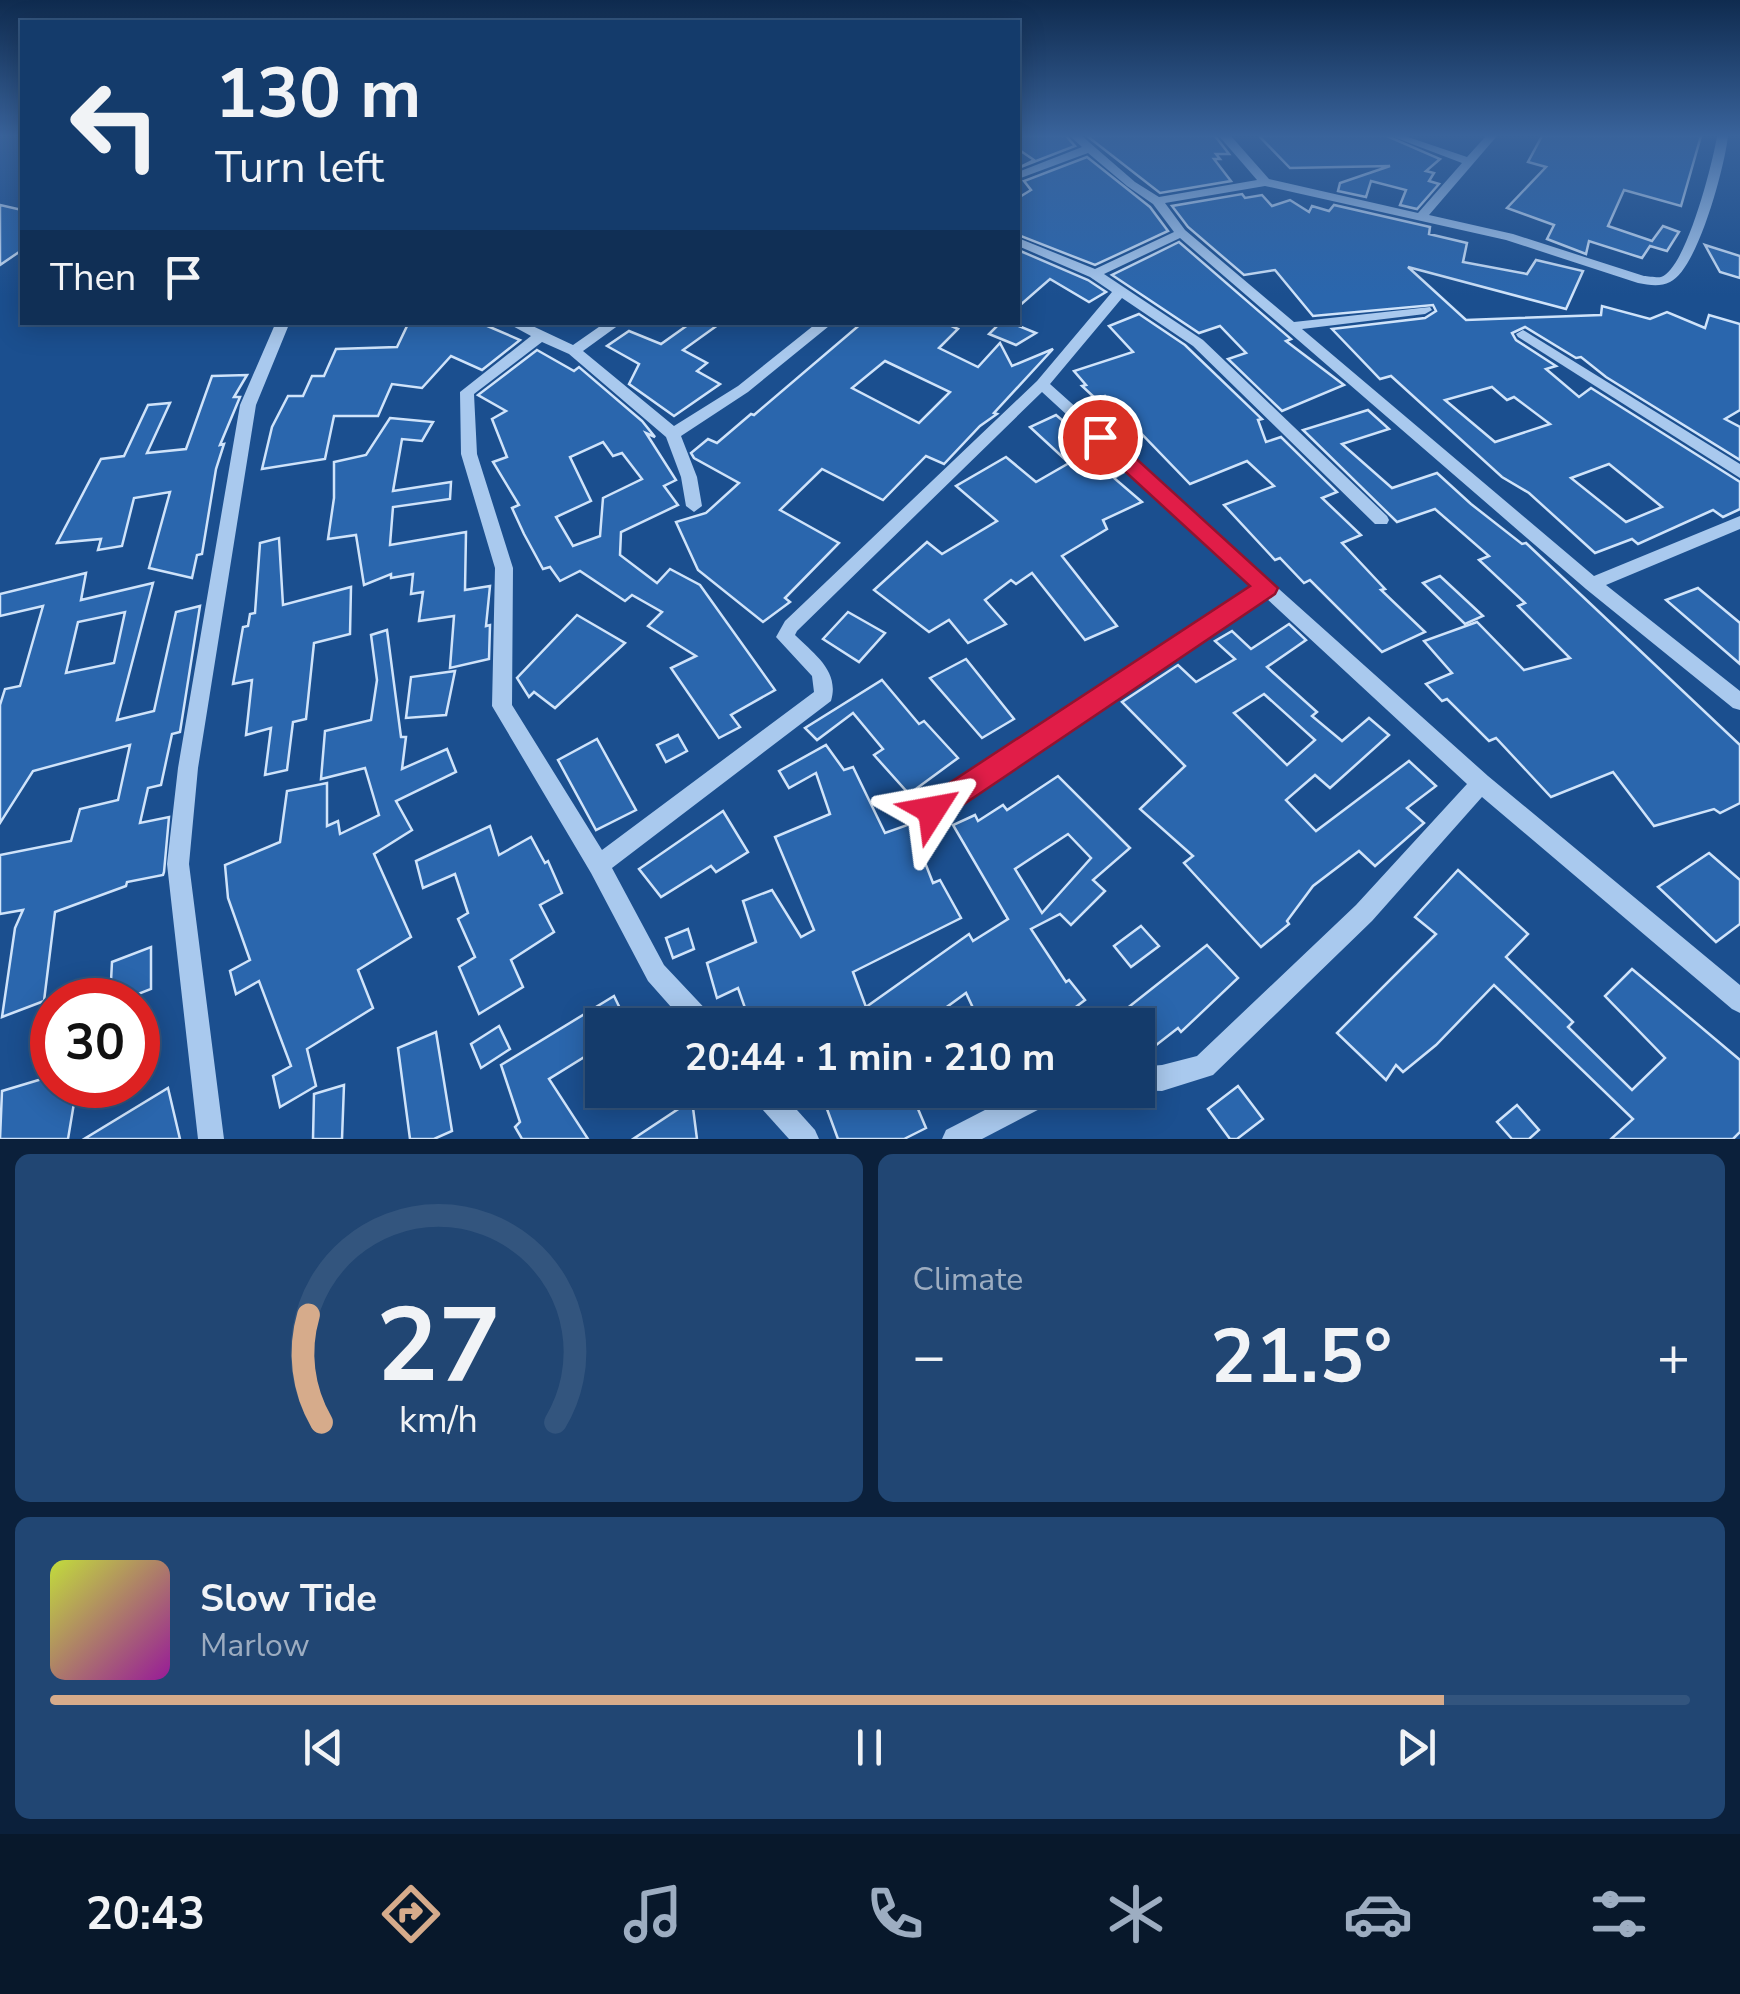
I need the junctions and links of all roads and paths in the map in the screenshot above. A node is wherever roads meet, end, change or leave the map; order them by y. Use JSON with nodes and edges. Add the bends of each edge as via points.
{"nodes":[{"id":1,"x":1143,"y":189,"type":"edge"},
{"id":2,"x":1225,"y":189,"type":"edge"},
{"id":3,"x":1299,"y":189,"type":"edge"},
{"id":4,"x":1444,"y":189,"type":"edge"},
{"id":5,"x":1709,"y":189,"type":"edge"},
{"id":6,"x":1158,"y":201,"type":"junction"},
{"id":7,"x":1422,"y":216,"type":"junction"},
{"id":8,"x":1181,"y":233,"type":"junction"},
{"id":9,"x":1020,"y":243,"type":"edge"},
{"id":10,"x":1095,"y":274,"type":"junction"},
{"id":11,"x":1120,"y":290,"type":"junction"},
{"id":12,"x":1426,"y":310,"type":"dead end"},
{"id":13,"x":283,"y":325,"type":"edge"},
{"id":14,"x":519,"y":325,"type":"edge"},
{"id":15,"x":612,"y":325,"type":"edge"},
{"id":16,"x":823,"y":325,"type":"edge"},
{"id":17,"x":1293,"y":326,"type":"junction"},
{"id":18,"x":1522,"y":334,"type":"dead end"},
{"id":19,"x":542,"y":335,"type":"junction"},
{"id":20,"x":574,"y":351,"type":"junction"},
{"id":21,"x":1042,"y":384,"type":"junction"},
{"id":22,"x":673,"y":434,"type":"junction"},
{"id":23,"x":1740,"y":472,"type":"edge"},
{"id":24,"x":694,"y":506,"type":"dead end"},
{"id":25,"x":1381,"y":520,"type":"dead end"},
{"id":26,"x":1740,"y":522,"type":"edge"},
{"id":27,"x":1592,"y":584,"type":"junction"},
{"id":28,"x":1266,"y":588,"type":"junction"},
{"id":29,"x":1740,"y":702,"type":"edge"},
{"id":30,"x":1481,"y":784,"type":"junction"},
{"id":31,"x":932,"y":810,"type":"dead end"},
{"id":32,"x":599,"y":866,"type":"junction"},
{"id":33,"x":1740,"y":1001,"type":"edge"},
{"id":34,"x":688,"y":1008,"type":"edge"},
{"id":35,"x":1155,"y":1078,"type":"edge"},
{"id":36,"x":778,"y":1108,"type":"edge"},
{"id":37,"x":1015,"y":1108,"type":"edge"},
{"id":38,"x":211,"y":1139,"type":"edge"},
{"id":39,"x":806,"y":1139,"type":"edge"},
{"id":40,"x":955,"y":1139,"type":"edge"}],
"edges":[{"from":1,"to":6,"type":"street"},
{"from":2,"to":6,"type":"street"},
{"from":3,"to":7,"type":"street"},
{"from":4,"to":7,"type":"street"},
{"from":5,"to":7,"type":"street","via":[[1674,274],[1661,282]]},
{"from":6,"to":8,"type":"street"},
{"from":8,"to":10,"type":"street"},
{"from":8,"to":17,"type":"street"},
{"from":9,"to":10,"type":"street"},
{"from":10,"to":11,"type":"street"},
{"from":11,"to":21,"type":"street"},
{"from":11,"to":25,"type":"street","via":[[1198,343]]},
{"from":12,"to":17,"type":"street"},
{"from":13,"to":38,"type":"street","via":[[248,405],[178,864]]},
{"from":14,"to":19,"type":"street"},
{"from":15,"to":20,"type":"street"},
{"from":16,"to":22,"type":"street"},
{"from":17,"to":27,"type":"street"},
{"from":18,"to":23,"type":"street"},
{"from":19,"to":20,"type":"street"},
{"from":19,"to":32,"type":"street","via":[[467,392],[469,454],[504,568],[502,706]]},
{"from":20,"to":22,"type":"street"},
{"from":21,"to":28,"type":"street"},
{"from":21,"to":32,"type":"street","via":[[792,626],[785,638],[821,672],[824,695]]},
{"from":22,"to":24,"type":"street"},
{"from":26,"to":27,"type":"street"},
{"from":27,"to":29,"type":"street"},
{"from":28,"to":30,"type":"street"},
{"from":28,"to":31,"type":"street"},
{"from":30,"to":33,"type":"street"},
{"from":30,"to":35,"type":"street","via":[[1364,913],[1204,1066]]},
{"from":32,"to":34,"type":"street","via":[[656,973]]},
{"from":36,"to":39,"type":"street"},
{"from":37,"to":40,"type":"street"}]}
